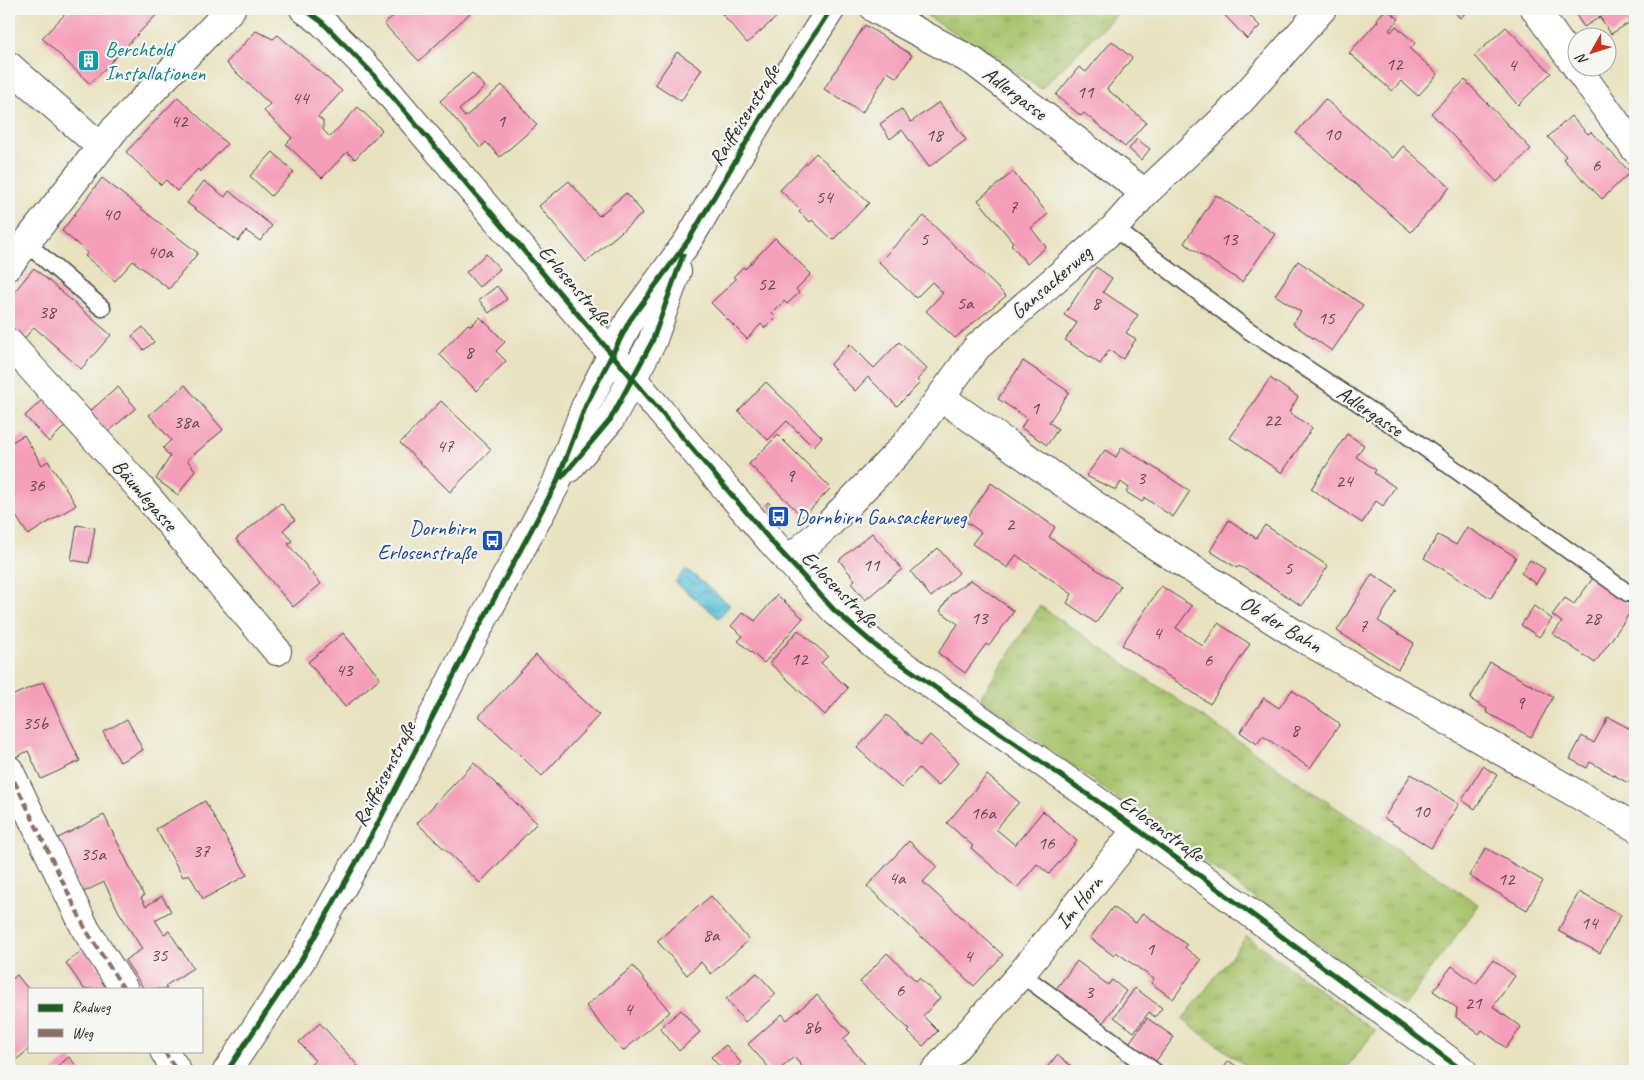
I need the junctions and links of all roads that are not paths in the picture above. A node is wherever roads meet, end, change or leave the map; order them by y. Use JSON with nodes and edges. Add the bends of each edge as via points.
{"nodes":[{"id":1,"x":231,"y":9,"type":"edge"},
{"id":2,"x":304,"y":9,"type":"edge"},
{"id":3,"x":831,"y":9,"type":"edge"},
{"id":4,"x":875,"y":9,"type":"edge"},
{"id":5,"x":1322,"y":9,"type":"edge"},
{"id":6,"x":1535,"y":9,"type":"edge"},
{"id":7,"x":1566,"y":52,"type":"edge"},
{"id":8,"x":9,"y":66,"type":"edge"},
{"id":9,"x":1585,"y":78,"type":"edge"},
{"id":10,"x":101,"y":147,"type":"junction"},
{"id":11,"x":1635,"y":149,"type":"edge"},
{"id":12,"x":1145,"y":193,"type":"junction"},
{"id":13,"x":1114,"y":228,"type":"junction"},
{"id":14,"x":688,"y":241,"type":"junction"},
{"id":15,"x":26,"y":243,"type":"junction"},
{"id":16,"x":9,"y":265,"type":"edge"},
{"id":17,"x":102,"y":308,"type":"dead end"},
{"id":18,"x":9,"y":344,"type":"edge"},
{"id":19,"x":612,"y":354,"type":"junction"},
{"id":20,"x":633,"y":377,"type":"junction"},
{"id":21,"x":942,"y":398,"type":"junction"},
{"id":22,"x":556,"y":484,"type":"junction"},
{"id":23,"x":788,"y":561,"type":"junction"},
{"id":24,"x":1628,"y":592,"type":"dead end"},
{"id":25,"x":277,"y":651,"type":"dead end"},
{"id":26,"x":9,"y":770,"type":"edge"},
{"id":27,"x":1635,"y":827,"type":"edge"},
{"id":28,"x":1137,"y":829,"type":"junction"},
{"id":29,"x":1021,"y":974,"type":"junction"},
{"id":30,"x":123,"y":988,"type":"edge"},
{"id":31,"x":165,"y":1052,"type":"edge"},
{"id":32,"x":944,"y":1068,"type":"edge"},
{"id":33,"x":176,"y":1071,"type":"edge"},
{"id":34,"x":227,"y":1071,"type":"edge"},
{"id":35,"x":1154,"y":1071,"type":"edge"},
{"id":36,"x":1463,"y":1071,"type":"edge"}],
"edges":[{"from":1,"to":10,"type":"street"},
{"from":2,"to":19,"type":"street","name":"Erlosenstraße","via":[[322,22],[373,74]]},
{"from":3,"to":14,"type":"street","name":"Raiffeisenstraße"},
{"from":4,"to":12,"type":"street","name":"Adlergasse","via":[[974,62]]},
{"from":5,"to":12,"type":"street","name":"Gansackerweg","via":[[1227,116]]},
{"from":6,"to":7,"type":"street"},
{"from":8,"to":10,"type":"street"},
{"from":9,"to":11,"type":"street"},
{"from":10,"to":15,"type":"street"},
{"from":12,"to":13,"type":"street","name":"Gansackerweg"},
{"from":13,"to":21,"type":"street","name":"Gansackerweg","via":[[978,347]]},
{"from":13,"to":24,"type":"lane","name":"Adlergasse","via":[[1248,330],[1397,428]]},
{"from":14,"to":19,"type":"street","name":"Raiffeisenstraße","via":[[630,320]]},
{"from":14,"to":20,"type":"street","name":"Raiffeisenstraße","via":[[652,342]]},
{"from":15,"to":16,"type":"street"},
{"from":15,"to":17,"type":"lane"},
{"from":18,"to":25,"type":"street","name":"Bäumlegasse","via":[[140,488]]},
{"from":19,"to":20,"type":"street","name":"Erlosenstraße"},
{"from":19,"to":22,"type":"street","name":"Raiffeisenstraße","via":[[586,405]]},
{"from":20,"to":22,"type":"street","name":"Raiffeisenstraße","via":[[610,420]]},
{"from":20,"to":23,"type":"street","name":"Erlosenstraße"},
{"from":21,"to":23,"type":"street","name":"Gansackerweg","via":[[906,444],[830,523]]},
{"from":21,"to":27,"type":"street","name":"Ob der Bahn","via":[[1129,529],[1297,635]]},
{"from":22,"to":34,"type":"street","name":"Raiffeisenstraße","via":[[332,908],[260,1025]]},
{"from":23,"to":28,"type":"street","name":"Erlosenstraße","via":[[834,610],[876,646]]},
{"from":26,"to":30,"type":"street","via":[[86,930]]},
{"from":28,"to":29,"type":"street","name":"Im Horn"},
{"from":28,"to":36,"type":"street","name":"Erlosenstraße"},
{"from":29,"to":32,"type":"street","name":"Im Horn"},
{"from":29,"to":35,"type":"lane"},
{"from":31,"to":33,"type":"street"}]}
